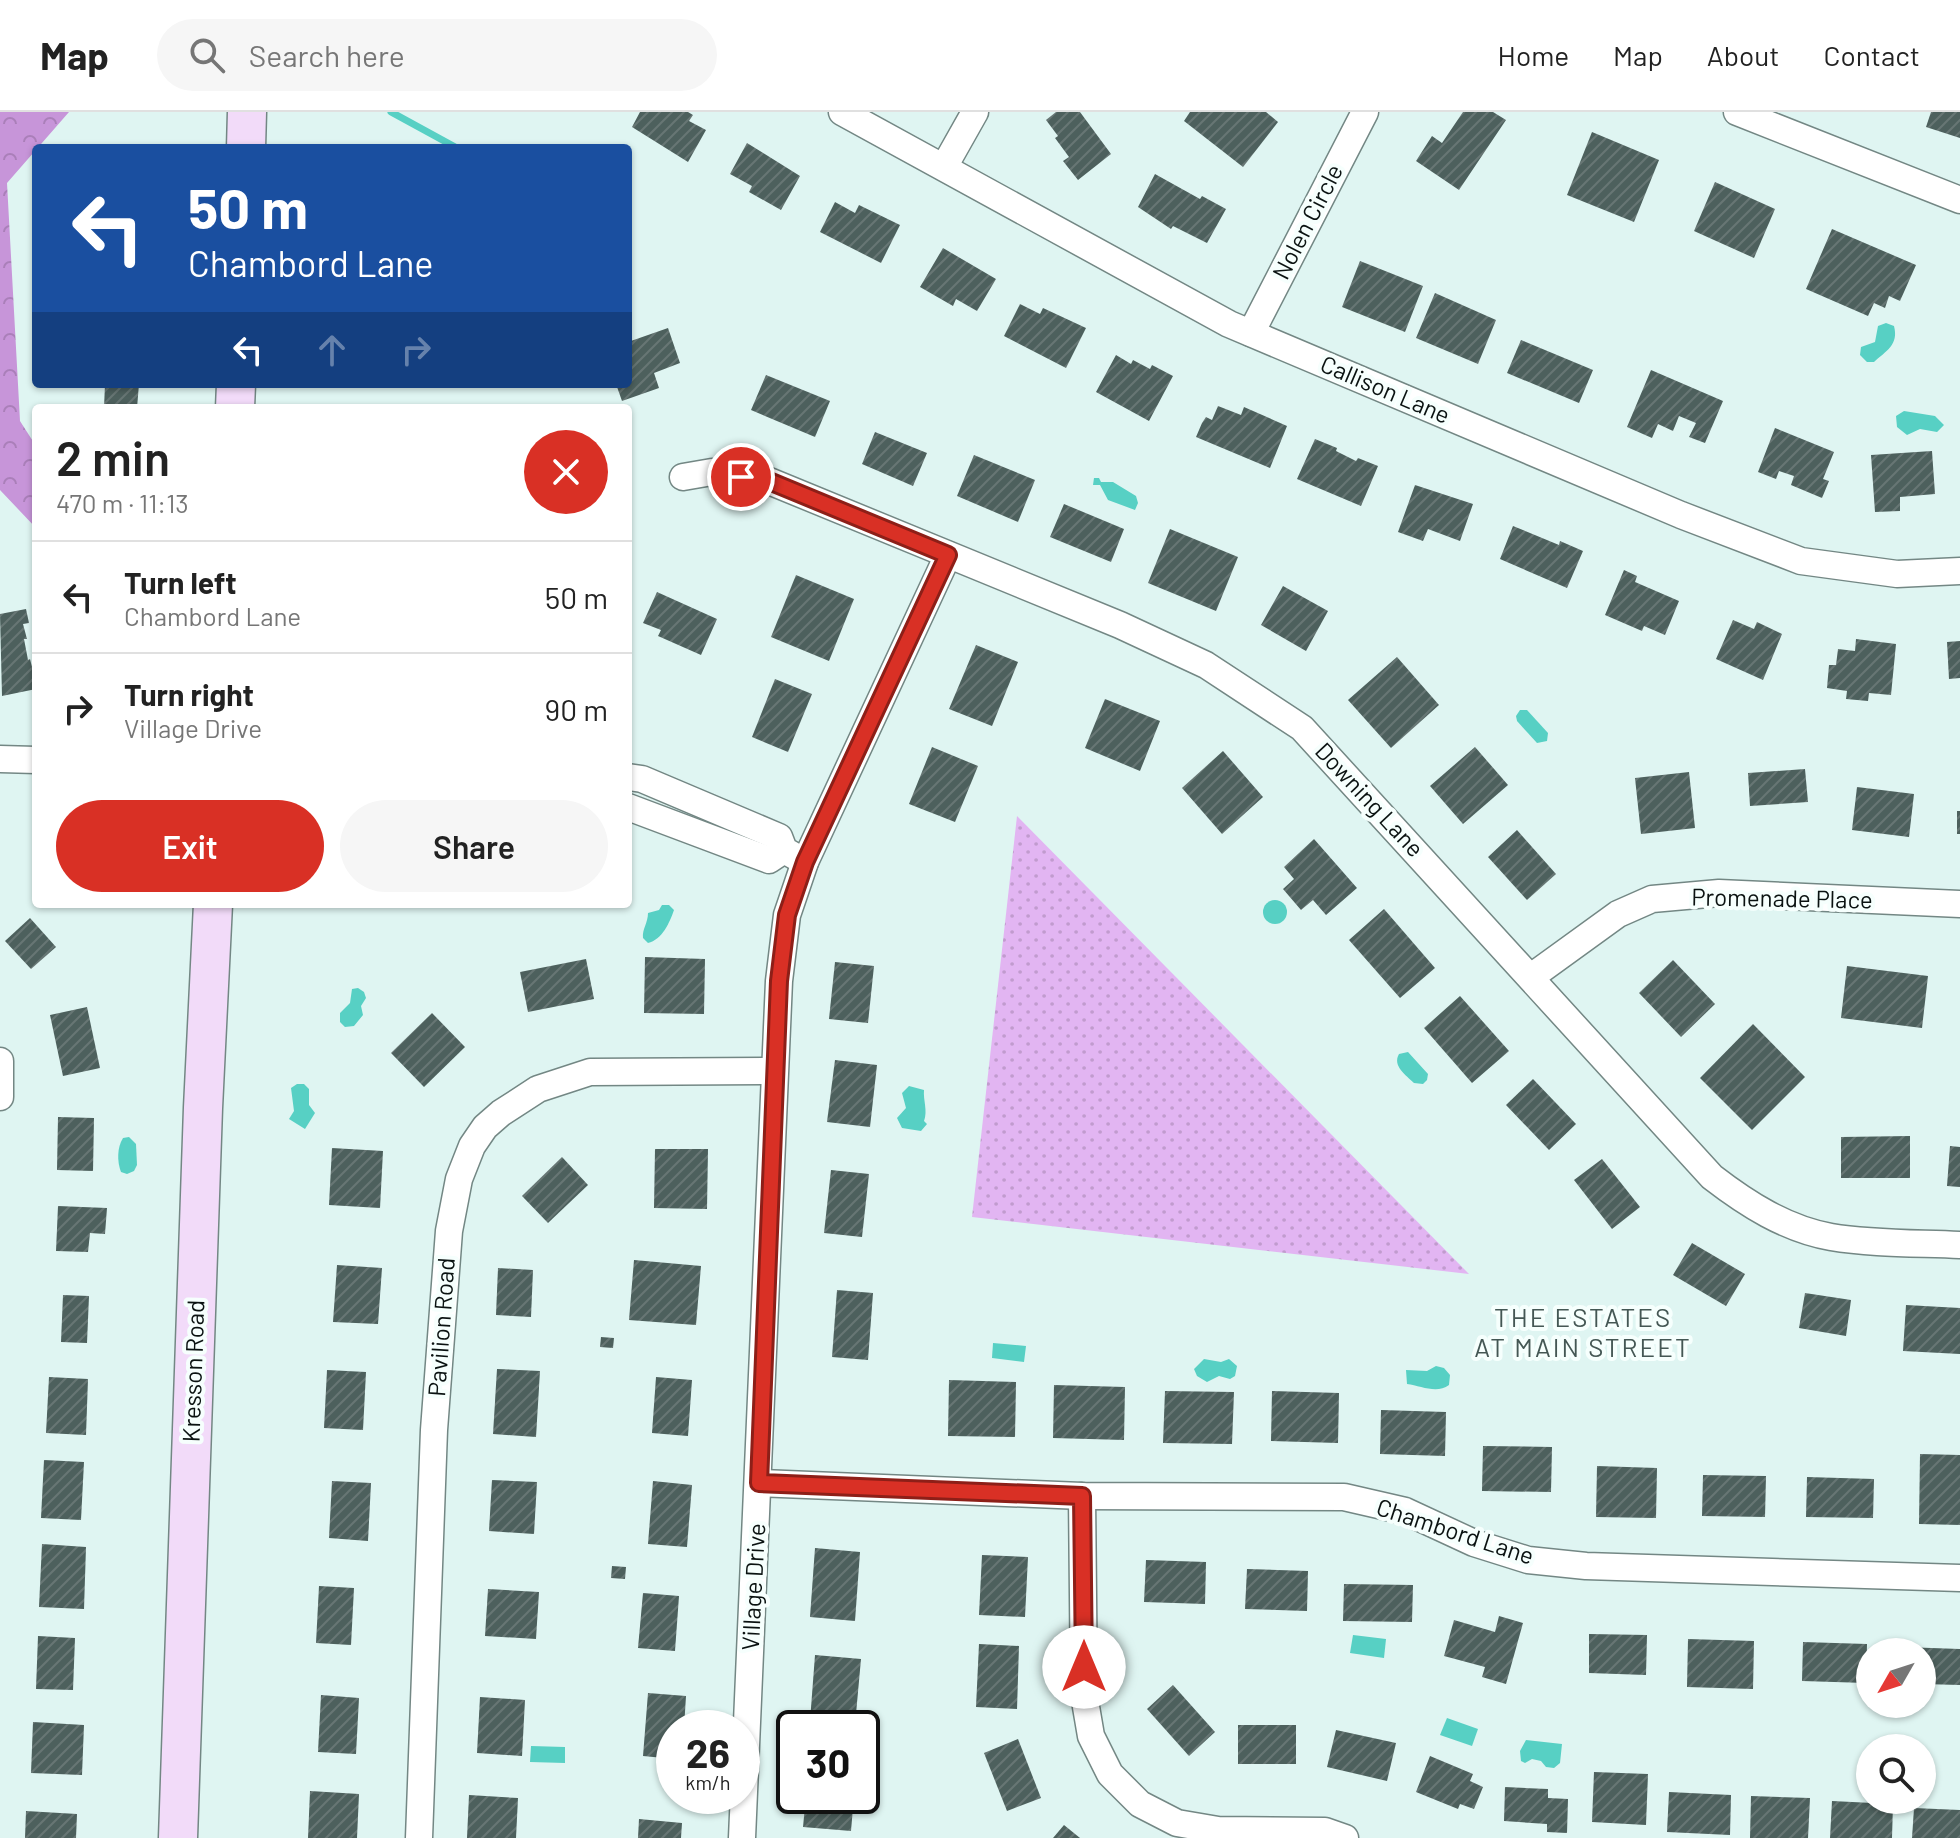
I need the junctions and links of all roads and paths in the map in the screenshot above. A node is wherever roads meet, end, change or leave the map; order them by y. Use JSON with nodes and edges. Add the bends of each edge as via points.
{"nodes":[{"id":1,"x":247,"y":112,"type":"edge"},
{"id":2,"x":842,"y":112,"type":"edge"},
{"id":3,"x":975,"y":112,"type":"edge"},
{"id":4,"x":1365,"y":112,"type":"edge"},
{"id":5,"x":1737,"y":112,"type":"edge"},
{"id":6,"x":246,"y":144,"type":"edge"},
{"id":7,"x":944,"y":167,"type":"junction"},
{"id":8,"x":1960,"y":200,"type":"edge"},
{"id":9,"x":1251,"y":333,"type":"junction"},
{"id":10,"x":683,"y":477,"type":"dead end"},
{"id":11,"x":948,"y":555,"type":"junction"},
{"id":12,"x":1960,"y":571,"type":"edge"},
{"id":13,"x":0,"y":759,"type":"edge"},
{"id":14,"x":32,"y":760,"type":"edge"},
{"id":15,"x":632,"y":778,"type":"edge"},
{"id":16,"x":632,"y":809,"type":"edge"},
{"id":17,"x":795,"y":856,"type":"junction"},
{"id":18,"x":1960,"y":904,"type":"edge"},
{"id":19,"x":213,"y":908,"type":"edge"},
{"id":20,"x":1531,"y":977,"type":"junction"},
{"id":21,"x":0,"y":1061,"type":"edge"},
{"id":22,"x":774,"y":1071,"type":"junction"},
{"id":23,"x":0,"y":1097,"type":"edge"},
{"id":24,"x":1960,"y":1245,"type":"edge"},
{"id":25,"x":759,"y":1483,"type":"junction"},
{"id":26,"x":1082,"y":1496,"type":"junction"},
{"id":27,"x":1960,"y":1578,"type":"edge"},
{"id":28,"x":178,"y":1838,"type":"edge"},
{"id":29,"x":419,"y":1838,"type":"edge"},
{"id":30,"x":742,"y":1838,"type":"edge"},
{"id":31,"x":1345,"y":1838,"type":"edge"}],
"edges":[{"from":1,"to":6,"type":"main road"},
{"from":2,"to":7,"type":"street","name":"Callison Lane"},
{"from":3,"to":7,"type":"street"},
{"from":4,"to":9,"type":"street","name":"Nolen Circle"},
{"from":5,"to":8,"type":"street"},
{"from":7,"to":9,"type":"street","name":"Callison Lane"},
{"from":9,"to":12,"type":"street","name":"Callison Lane","via":[[1801,561],[1897,574]]},
{"from":10,"to":11,"type":"street","name":"Downing Lane","via":[[712,472],[769,481]]},
{"from":11,"to":17,"type":"street","name":"Village Drive"},
{"from":11,"to":20,"type":"street","name":"Downing Lane","via":[[1206,665],[1302,728]]},
{"from":13,"to":14,"type":"street"},
{"from":15,"to":17,"type":"street","via":[[779,837]]},
{"from":16,"to":17,"type":"street","via":[[769,860]]},
{"from":17,"to":22,"type":"street","name":"Village Drive"},
{"from":18,"to":20,"type":"street","name":"Promenade Place","via":[[1719,893],[1652,899],[1618,914]]},
{"from":19,"to":28,"type":"main road","name":"Kresson Road"},
{"from":20,"to":24,"type":"street","name":"Downing Lane","via":[[1668,1131],[1712,1177],[1749,1205],[1830,1237]]},
{"from":21,"to":23,"type":"street"},
{"from":22,"to":25,"type":"street","name":"Village Drive"},
{"from":22,"to":29,"type":"street","name":"Pavilion Road","via":[[590,1072],[538,1089],[501,1113],[472,1146],[449,1231],[434,1430]]},
{"from":25,"to":26,"type":"street","name":"Chambord Lane"},
{"from":25,"to":30,"type":"street","name":"Village Drive"},
{"from":26,"to":27,"type":"street","name":"Chambord Lane","via":[[1344,1497],[1405,1511],[1474,1543],[1528,1560]]},
{"from":26,"to":31,"type":"street","via":[[1084,1695],[1091,1736],[1110,1774],[1140,1804],[1177,1823],[1218,1830],[1325,1831]]}]}
